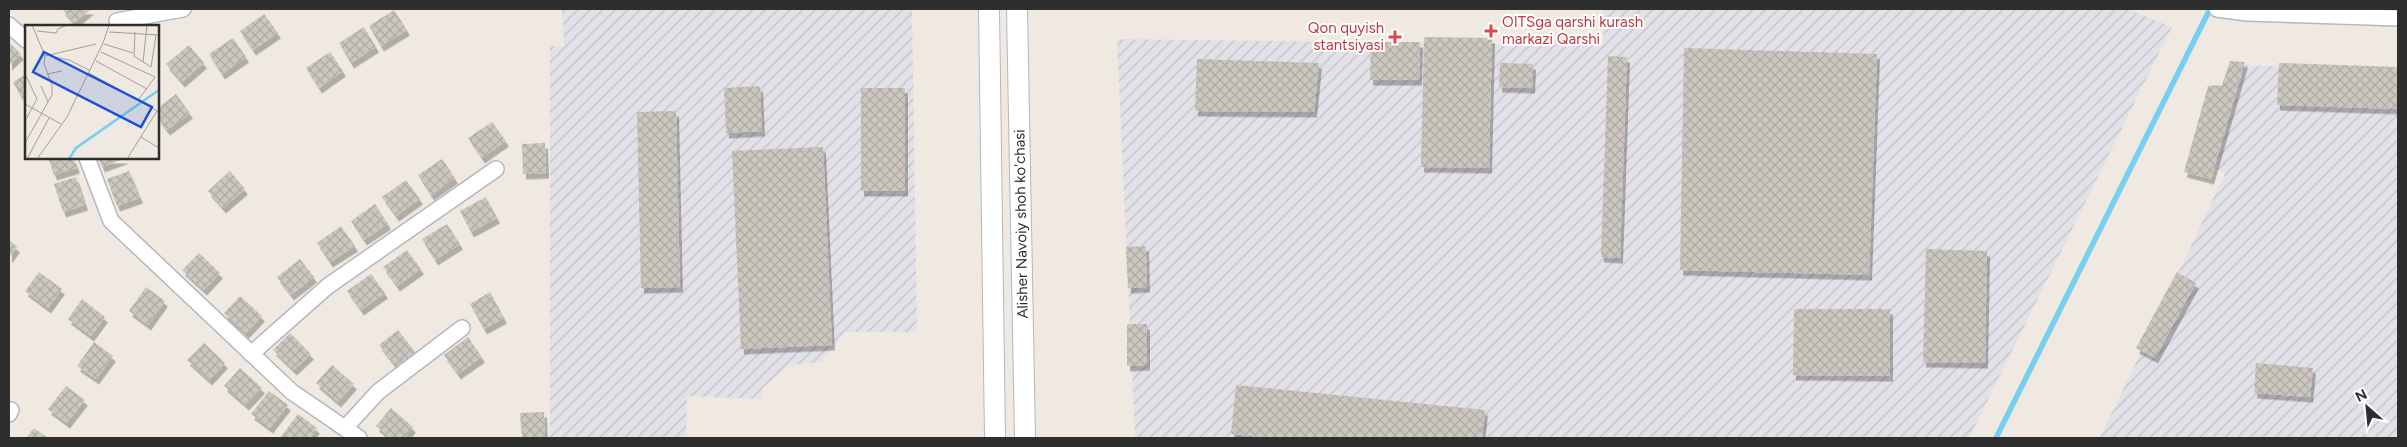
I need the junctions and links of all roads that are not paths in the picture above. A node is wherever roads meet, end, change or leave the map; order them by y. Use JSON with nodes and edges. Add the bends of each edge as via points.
{"nodes":[{"id":1,"x":132,"y":9,"type":"edge"},
{"id":2,"x":183,"y":9,"type":"edge"},
{"id":3,"x":989,"y":9,"type":"edge"},
{"id":4,"x":1016,"y":9,"type":"edge"},
{"id":5,"x":2217,"y":9,"type":"edge"},
{"id":6,"x":2398,"y":18,"type":"edge"},
{"id":7,"x":113,"y":24,"type":"edge"},
{"id":8,"x":9,"y":25,"type":"edge"},
{"id":9,"x":25,"y":39,"type":"edge"},
{"id":10,"x":87,"y":159,"type":"edge"},
{"id":11,"x":496,"y":169,"type":"dead end"},
{"id":12,"x":462,"y":328,"type":"dead end"},
{"id":13,"x":251,"y":354,"type":"junction"},
{"id":14,"x":345,"y":428,"type":"junction"},
{"id":15,"x":359,"y":438,"type":"edge"},
{"id":16,"x":995,"y":438,"type":"edge"},
{"id":17,"x":1025,"y":438,"type":"edge"}],
"edges":[{"from":1,"to":7,"type":"street"},
{"from":2,"to":7,"type":"street"},
{"from":3,"to":16,"type":"main road","name":"Alisher Navoiy shoh ko'chasi"},
{"from":4,"to":17,"type":"main road","name":"Alisher Navoiy shoh ko'chasi"},
{"from":5,"to":6,"type":"street","via":[[2247,13]]},
{"from":8,"to":9,"type":"street"},
{"from":10,"to":13,"type":"street","via":[[111,221]]},
{"from":11,"to":13,"type":"street","via":[[328,286]]},
{"from":12,"to":14,"type":"street","via":[[378,392]]},
{"from":13,"to":14,"type":"street","via":[[292,392]]},
{"from":14,"to":15,"type":"street"}]}
